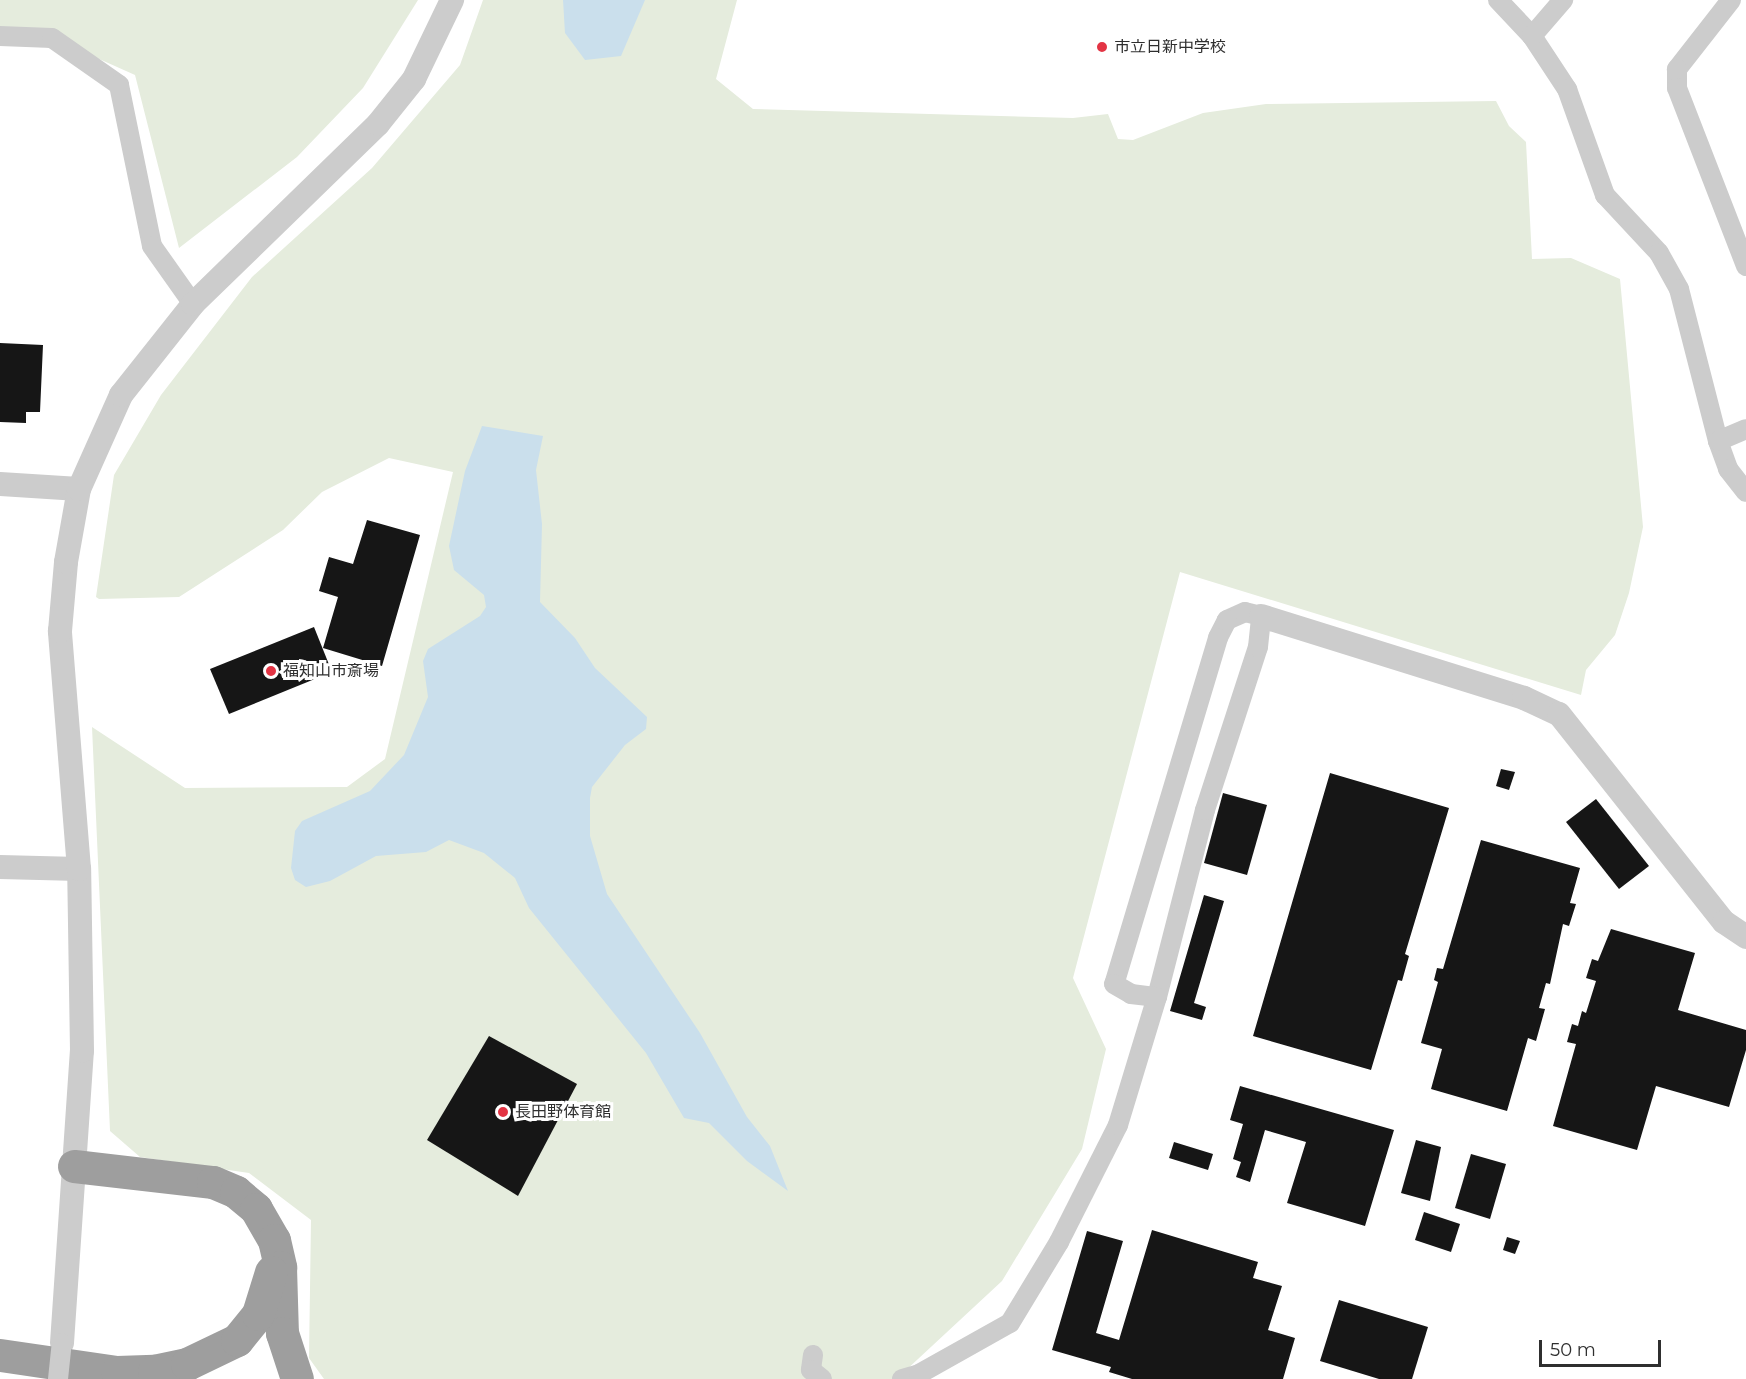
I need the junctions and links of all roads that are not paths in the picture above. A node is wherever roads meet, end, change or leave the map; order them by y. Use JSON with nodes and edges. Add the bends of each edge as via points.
{"nodes":[{"id":1,"x":452,"y":0,"type":"edge"},
{"id":2,"x":1498,"y":0,"type":"edge"},
{"id":3,"x":1563,"y":0,"type":"edge"},
{"id":4,"x":1731,"y":0,"type":"edge"},
{"id":5,"x":0,"y":36,"type":"edge"},
{"id":6,"x":1532,"y":36,"type":"junction"},
{"id":7,"x":1746,"y":266,"type":"edge"},
{"id":8,"x":193,"y":304,"type":"junction"},
{"id":9,"x":1746,"y":429,"type":"edge"},
{"id":10,"x":1718,"y":441,"type":"junction"},
{"id":11,"x":0,"y":484,"type":"edge"},
{"id":12,"x":79,"y":489,"type":"junction"},
{"id":13,"x":1746,"y":492,"type":"edge"},
{"id":14,"x":1261,"y":616,"type":"junction"},
{"id":15,"x":0,"y":867,"type":"edge"},
{"id":16,"x":79,"y":868,"type":"junction"},
{"id":17,"x":1746,"y":937,"type":"edge"},
{"id":18,"x":1157,"y":997,"type":"junction"},
{"id":19,"x":74,"y":1166,"type":"junction"},
{"id":20,"x":274,"y":1240,"type":"junction"},
{"id":21,"x":62,"y":1343,"type":"joint"},
{"id":22,"x":0,"y":1355,"type":"edge"},
{"id":23,"x":813,"y":1355,"type":"dead end"},
{"id":24,"x":0,"y":1372,"type":"edge"},
{"id":25,"x":46,"y":1379,"type":"edge"},
{"id":26,"x":58,"y":1379,"type":"edge"},
{"id":27,"x":297,"y":1379,"type":"edge"},
{"id":28,"x":822,"y":1379,"type":"edge"},
{"id":29,"x":902,"y":1379,"type":"edge"}],
"edges":[{"from":1,"to":8,"type":"street","via":[[414,79],[378,124]]},
{"from":2,"to":6,"type":"street"},
{"from":3,"to":6,"type":"street"},
{"from":4,"to":7,"type":"street","via":[[1677,69],[1677,88]]},
{"from":5,"to":8,"type":"street","via":[[52,38],[119,85],[152,246]]},
{"from":6,"to":10,"type":"street","via":[[1567,89],[1605,195],[1659,253],[1679,289]]},
{"from":8,"to":12,"type":"street","via":[[121,395]]},
{"from":9,"to":10,"type":"street"},
{"from":10,"to":13,"type":"street","via":[[1728,469]]},
{"from":11,"to":12,"type":"street"},
{"from":12,"to":16,"type":"street","via":[[66,562],[60,631]]},
{"from":14,"to":17,"type":"street","via":[[1524,698],[1559,714],[1724,922]]},
{"from":14,"to":18,"type":"street","via":[[1258,647],[1205,810]]},
{"from":14,"to":18,"type":"street","via":[[1245,612],[1227,620],[1218,638],[1114,984],[1131,994]]},
{"from":15,"to":16,"type":"street"},
{"from":16,"to":19,"type":"street","via":[[82,1051]]},
{"from":18,"to":29,"type":"street","via":[[1118,1125],[1059,1242],[1010,1323],[919,1374]]},
{"from":19,"to":20,"type":"highway","via":[[213,1182],[236,1192],[256,1209]]},
{"from":19,"to":21,"type":"street"},
{"from":20,"to":22,"type":"highway","via":[[269,1289],[258,1314],[237,1340],[212,1354],[154,1371],[117,1372]]},
{"from":20,"to":27,"type":"highway","via":[[280,1267],[282,1333]]},
{"from":21,"to":26,"type":"street","bridge":true},
{"from":23,"to":28,"type":"street","via":[[812,1370]]},
{"from":24,"to":25,"type":"highway"}]}
